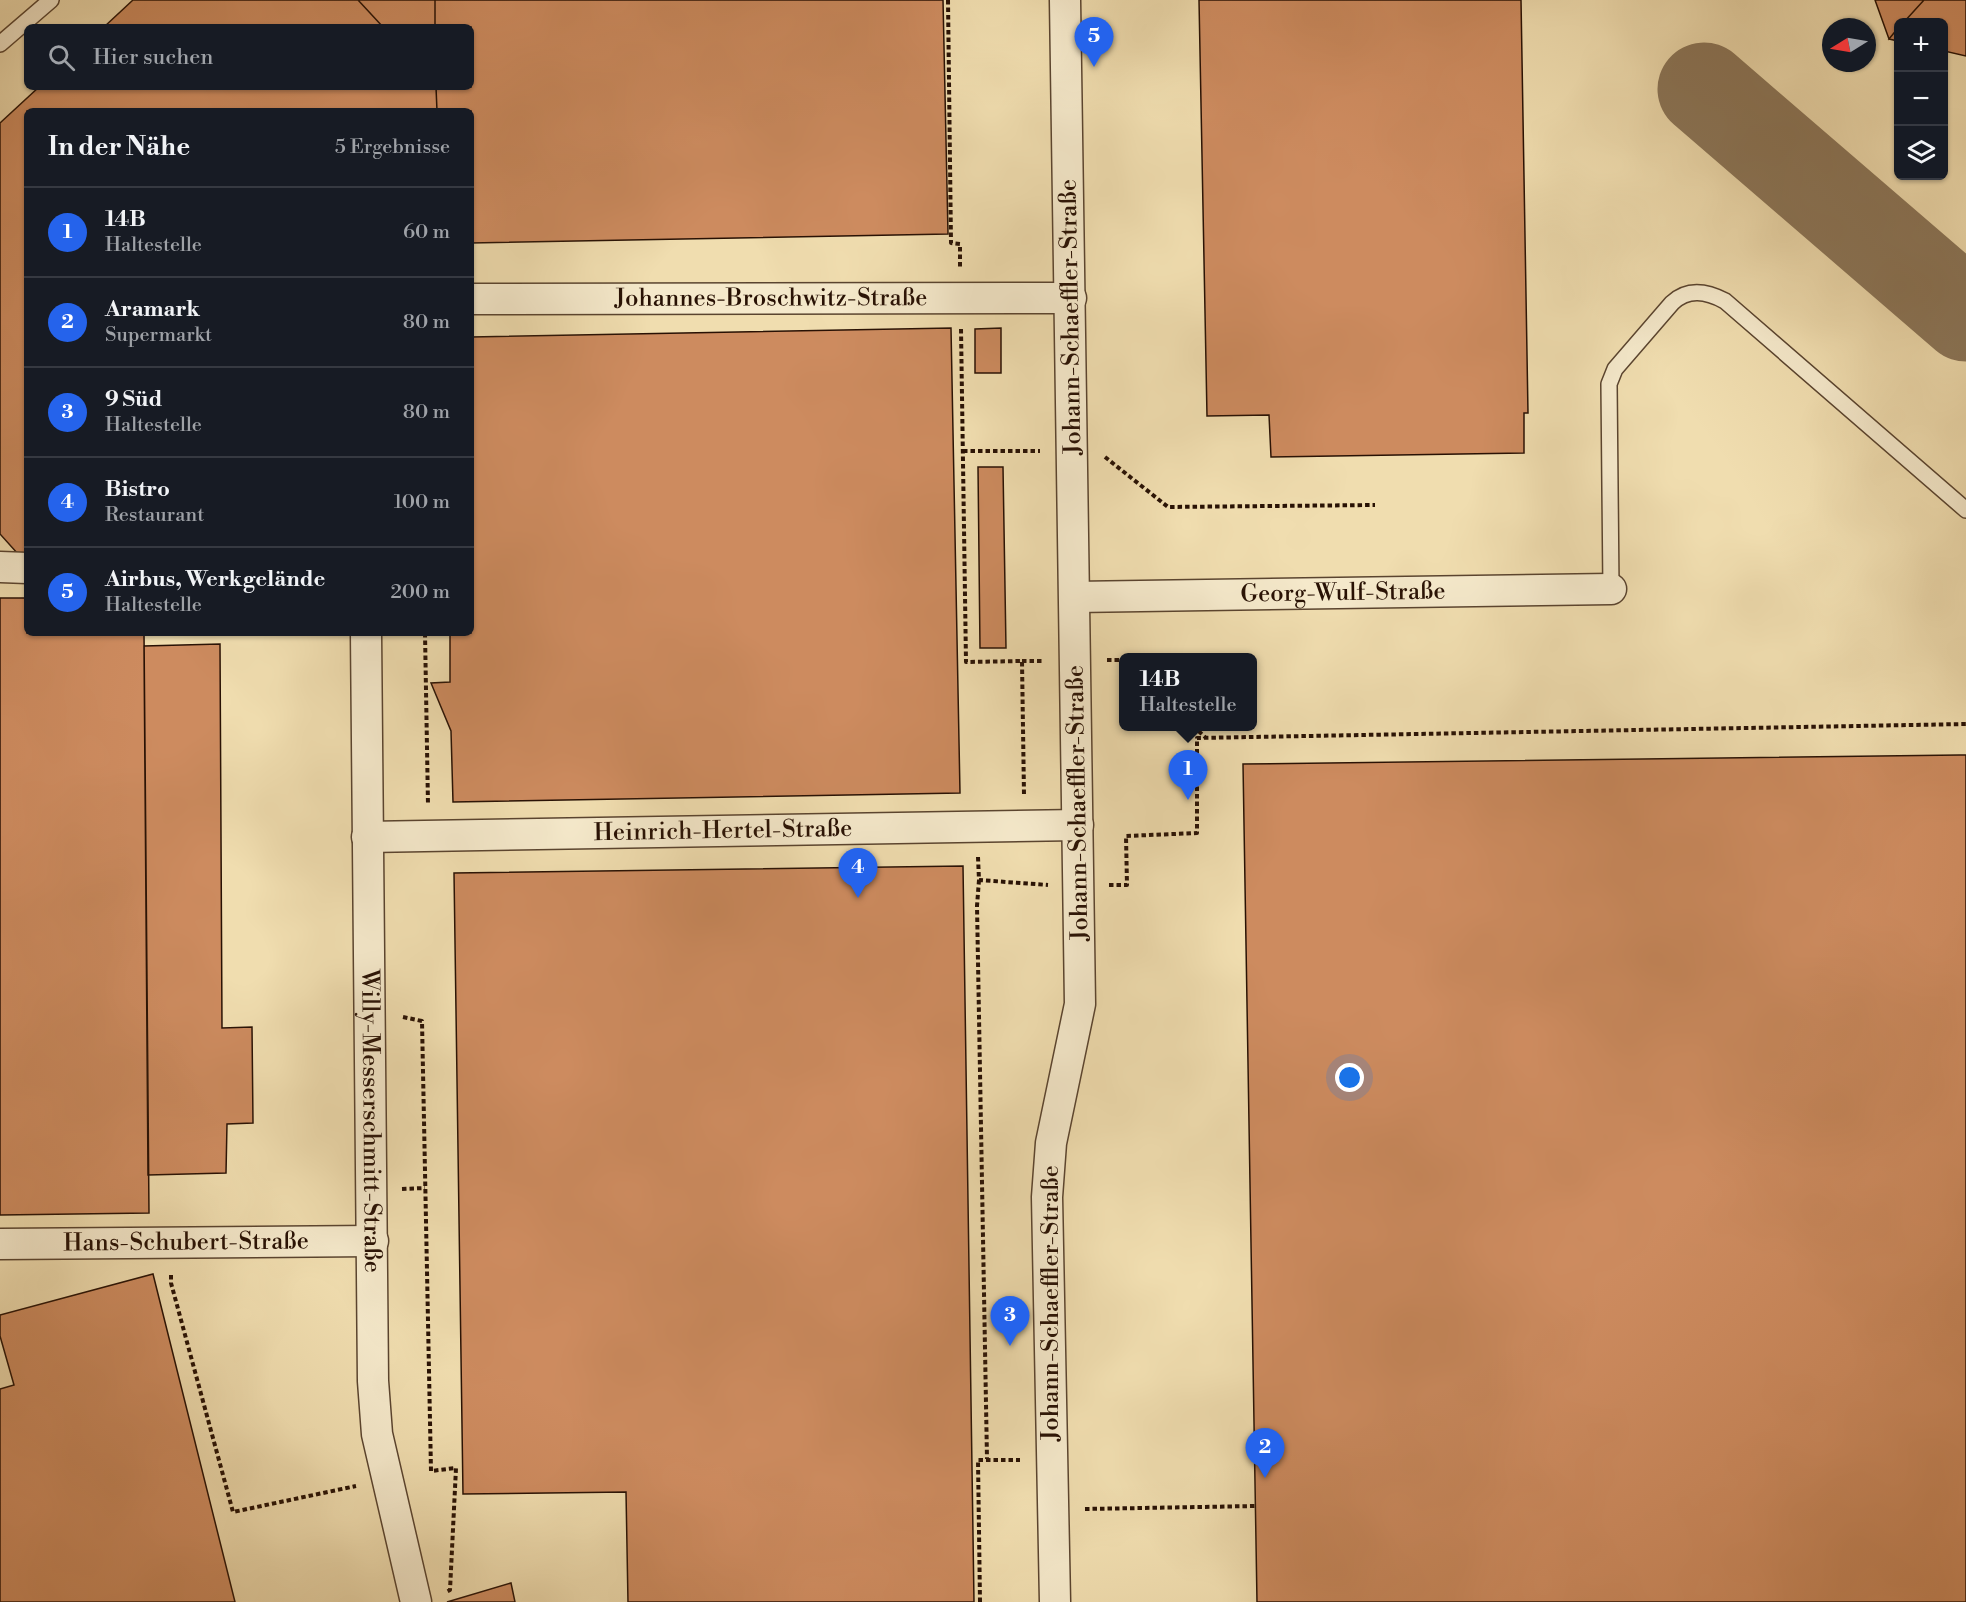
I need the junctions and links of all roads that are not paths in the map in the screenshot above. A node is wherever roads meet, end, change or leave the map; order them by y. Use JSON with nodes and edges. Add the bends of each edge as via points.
{"nodes":[{"id":1,"x":51,"y":0,"type":"edge"},
{"id":2,"x":1065,"y":0,"type":"edge"},
{"id":3,"x":0,"y":44,"type":"edge"},
{"id":4,"x":1071,"y":298,"type":"junction"},
{"id":5,"x":474,"y":299,"type":"edge"},
{"id":6,"x":1966,"y":510,"type":"edge"},
{"id":7,"x":0,"y":567,"type":"edge"},
{"id":8,"x":24,"y":568,"type":"edge"},
{"id":9,"x":1611,"y":589,"type":"joint"},
{"id":10,"x":1075,"y":597,"type":"junction"},
{"id":11,"x":366,"y":636,"type":"edge"},
{"id":12,"x":1078,"y":825,"type":"junction"},
{"id":13,"x":367,"y":837,"type":"junction"},
{"id":14,"x":373,"y":1241,"type":"junction"},
{"id":15,"x":0,"y":1244,"type":"edge"},
{"id":16,"x":428,"y":1598,"type":"edge"},
{"id":17,"x":1055,"y":1602,"type":"edge"}],
"edges":[{"from":1,"to":3,"type":"lane"},
{"from":2,"to":4,"type":"street","name":"Johann-Schaeffler-Straße"},
{"from":4,"to":5,"type":"street","name":"Johannes-Broschwitz-Straße"},
{"from":4,"to":10,"type":"street","name":"Johann-Schaeffler-Straße"},
{"from":6,"to":9,"type":"lane","via":[[1725,301],[1710,293],[1680,295],[1615,369],[1609,384]]},
{"from":7,"to":8,"type":"street"},
{"from":9,"to":10,"type":"street","name":"Georg-Wulf-Straße"},
{"from":10,"to":12,"type":"street","name":"Johann-Schaeffler-Straße"},
{"from":11,"to":13,"type":"street","name":"Willy-Messerschmitt-Straße"},
{"from":12,"to":13,"type":"street","name":"Heinrich-Hertel-Straße"},
{"from":12,"to":17,"type":"street","name":"Johann-Schaeffler-Straße","via":[[1080,1004],[1051,1143],[1047,1197]]},
{"from":13,"to":14,"type":"street","name":"Willy-Messerschmitt-Straße"},
{"from":14,"to":15,"type":"street","name":"Hans-Schubert-Straße"},
{"from":14,"to":16,"type":"street","name":"Willy-Messerschmitt-Straße","via":[[377,1434]]}]}
